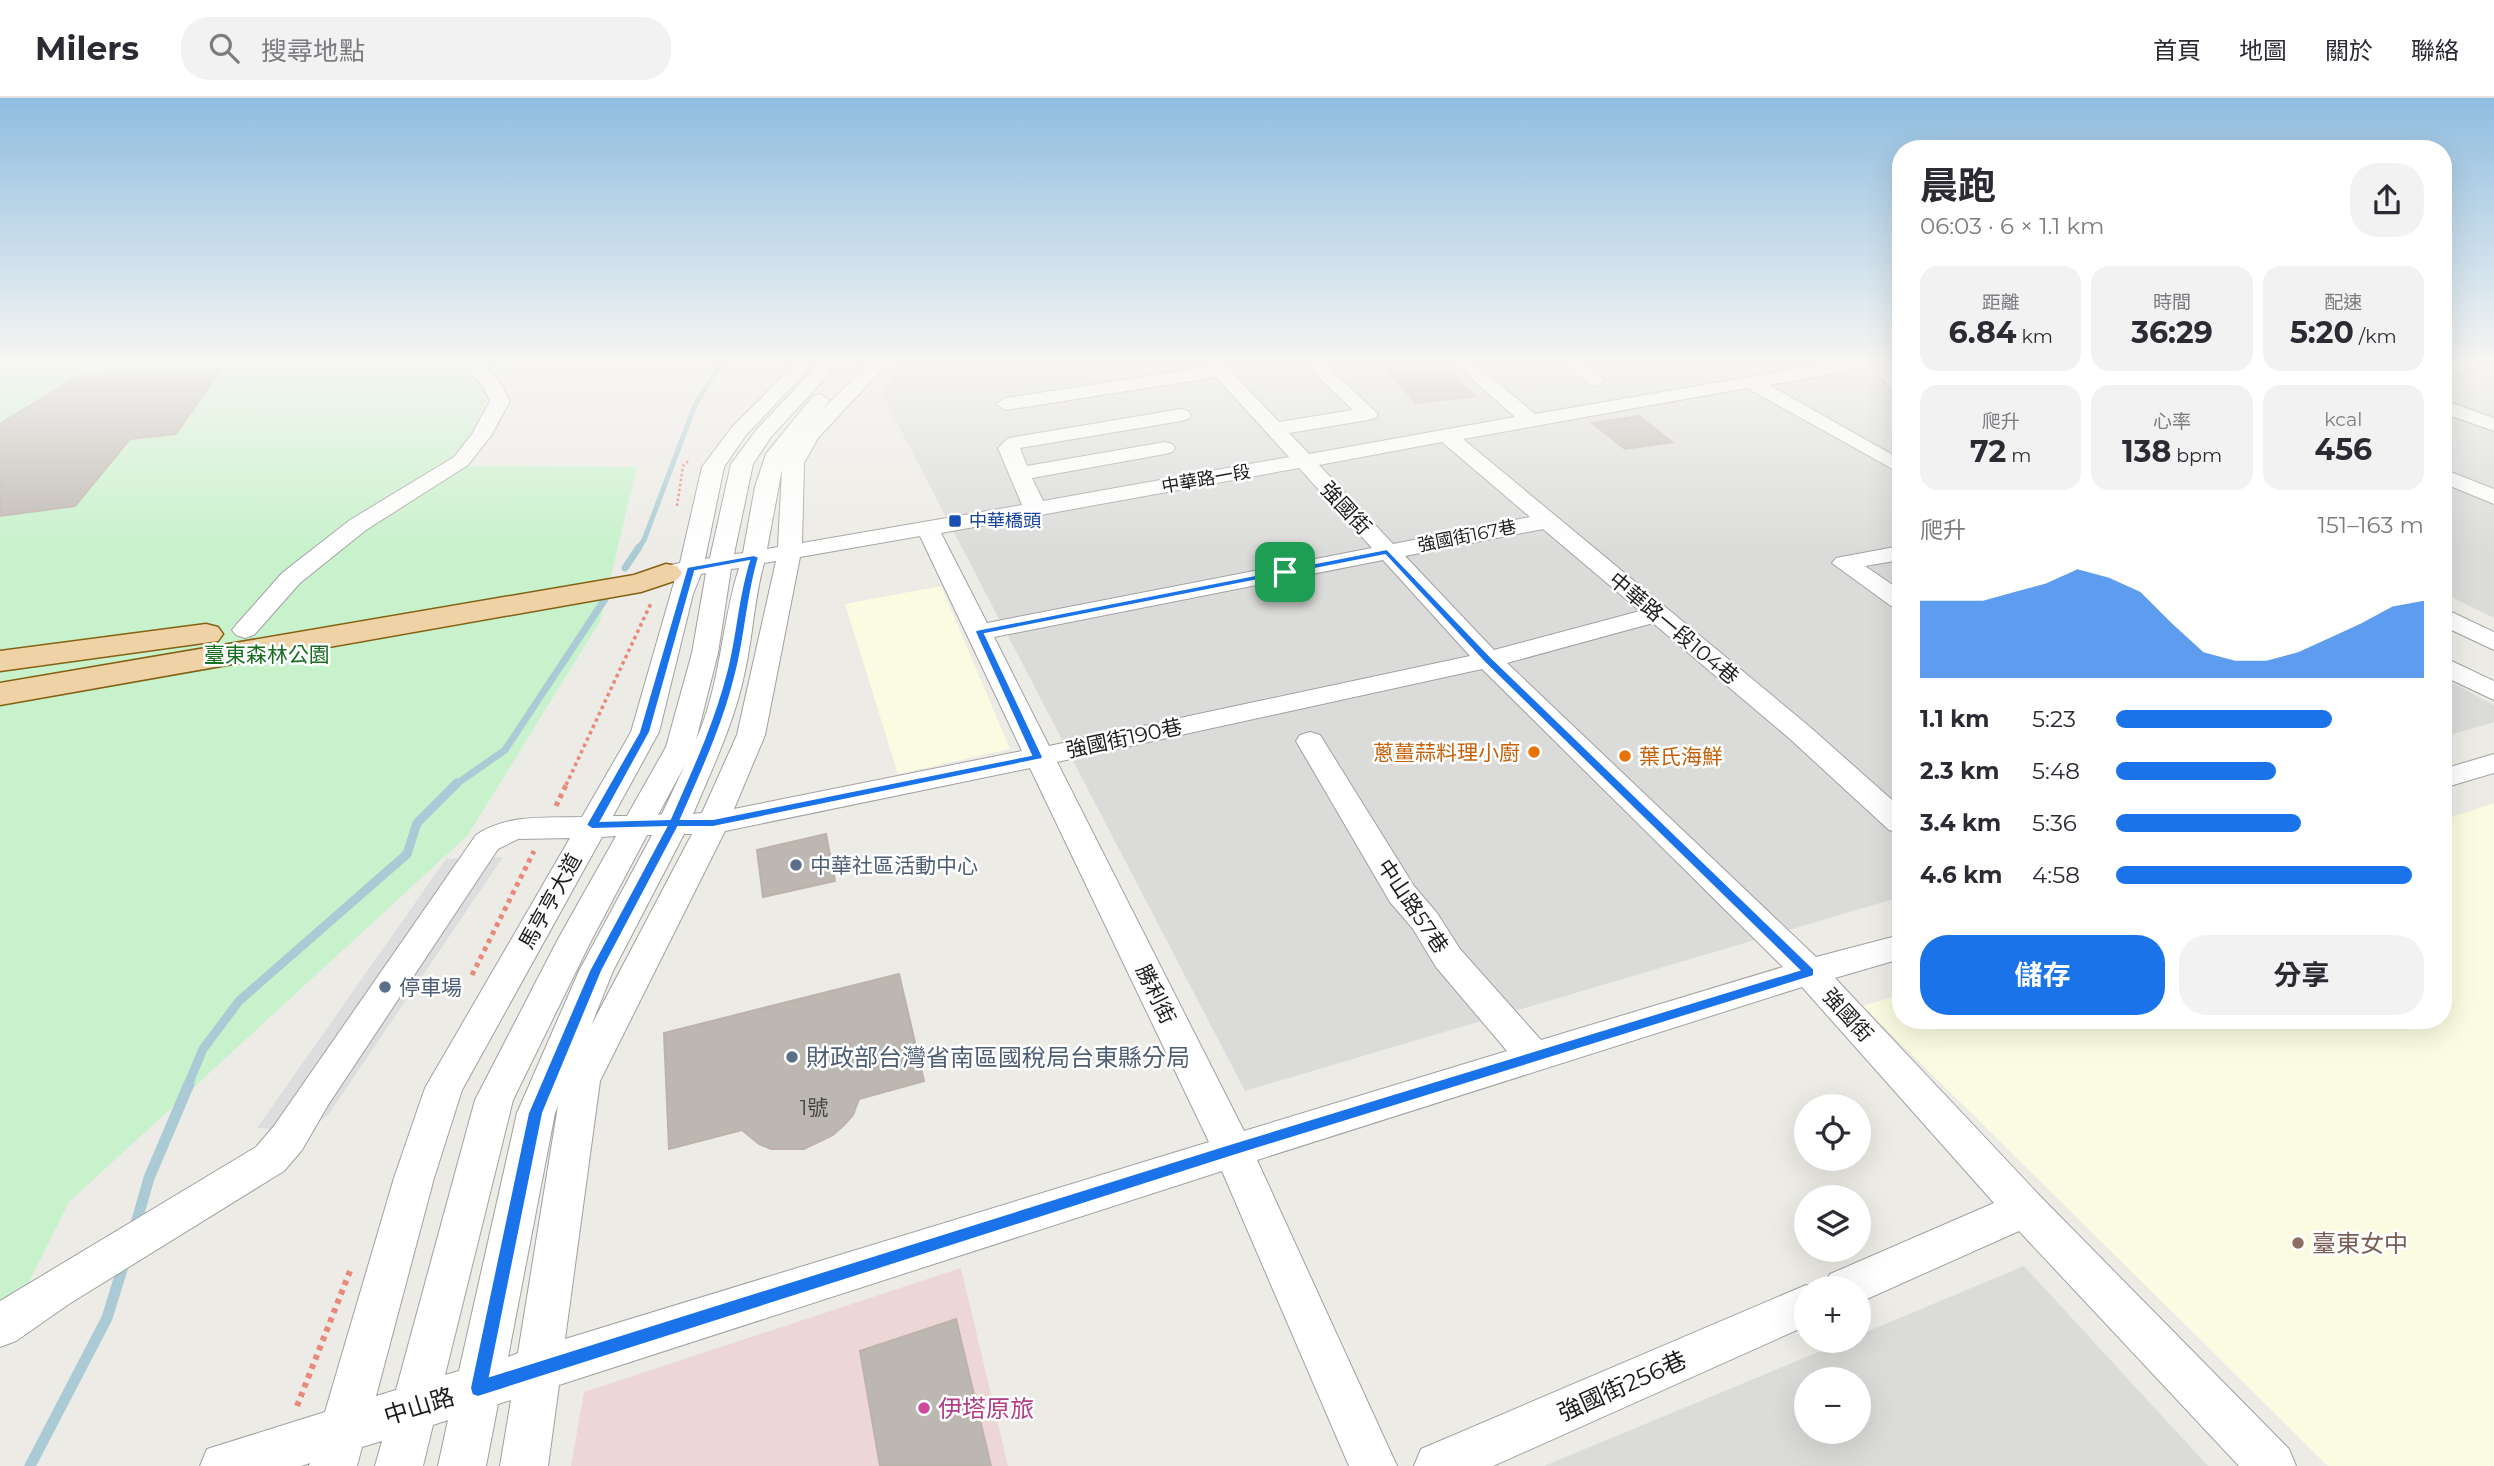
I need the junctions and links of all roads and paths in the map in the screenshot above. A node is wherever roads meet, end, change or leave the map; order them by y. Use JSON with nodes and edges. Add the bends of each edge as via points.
{"nodes":[{"id":1,"x":487,"y":426,"type":"edge"},
{"id":2,"x":744,"y":426,"type":"edge"},
{"id":3,"x":771,"y":426,"type":"edge"},
{"id":4,"x":807,"y":426,"type":"edge"},
{"id":5,"x":810,"y":426,"type":"edge"},
{"id":6,"x":1116,"y":426,"type":"edge"},
{"id":7,"x":1271,"y":426,"type":"edge"},
{"id":8,"x":1294,"y":426,"type":"edge"},
{"id":9,"x":1498,"y":426,"type":"edge"},
{"id":10,"x":1827,"y":426,"type":"edge"},
{"id":11,"x":1274,"y":429,"type":"junction"},
{"id":12,"x":739,"y":431,"type":"junction"},
{"id":13,"x":764,"y":433,"type":"junction"},
{"id":14,"x":800,"y":435,"type":"junction"},
{"id":15,"x":1446,"y":435,"type":"junction"},
{"id":16,"x":1165,"y":448,"type":"dead end"},
{"id":17,"x":1303,"y":461,"type":"junction"},
{"id":18,"x":1892,"y":462,"type":"edge"},
{"id":19,"x":1020,"y":474,"type":"junction"},
{"id":20,"x":2452,"y":478,"type":"edge"},
{"id":21,"x":2490,"y":493,"type":"edge"},
{"id":22,"x":2452,"y":500,"type":"edge"},
{"id":23,"x":1036,"y":510,"type":"junction"},
{"id":24,"x":1547,"y":520,"type":"junction"},
{"id":25,"x":927,"y":528,"type":"junction"},
{"id":26,"x":789,"y":550,"type":"junction"},
{"id":27,"x":1387,"y":552,"type":"junction"},
{"id":28,"x":1892,"y":554,"type":"edge"},
{"id":29,"x":708,"y":566,"type":"junction"},
{"id":30,"x":1892,"y":596,"type":"edge"},
{"id":31,"x":2452,"y":608,"type":"edge"},
{"id":32,"x":1656,"y":614,"type":"junction"},
{"id":33,"x":2452,"y":621,"type":"edge"},
{"id":34,"x":245,"y":629,"type":"junction"},
{"id":35,"x":2494,"y":629,"type":"edge"},
{"id":36,"x":980,"y":632,"type":"junction"},
{"id":37,"x":2494,"y":642,"type":"edge"},
{"id":38,"x":2452,"y":651,"type":"edge"},
{"id":39,"x":0,"y":660,"type":"edge"},
{"id":40,"x":1488,"y":660,"type":"junction"},
{"id":41,"x":2452,"y":670,"type":"edge"},
{"id":42,"x":2494,"y":672,"type":"edge"},
{"id":43,"x":2494,"y":692,"type":"edge"},
{"id":44,"x":0,"y":694,"type":"edge"},
{"id":45,"x":1310,"y":741,"type":"dead end"},
{"id":46,"x":1038,"y":757,"type":"junction"},
{"id":47,"x":2494,"y":763,"type":"edge"},
{"id":48,"x":2452,"y":776,"type":"edge"},
{"id":49,"x":1892,"y":815,"type":"edge"},
{"id":50,"x":674,"y":823,"type":"junction"},
{"id":51,"x":713,"y":823,"type":"junction"},
{"id":52,"x":637,"y":824,"type":"junction"},
{"id":53,"x":592,"y":825,"type":"junction"},
{"id":54,"x":1892,"y":949,"type":"edge"},
{"id":55,"x":1809,"y":972,"type":"junction"},
{"id":56,"x":1534,"y":1057,"type":"junction"},
{"id":57,"x":1233,"y":1150,"type":"junction"},
{"id":58,"x":2025,"y":1209,"type":"junction"},
{"id":59,"x":1871,"y":1277,"type":"edge"},
{"id":60,"x":1794,"y":1310,"type":"edge"},
{"id":61,"x":0,"y":1326,"type":"edge"},
{"id":62,"x":539,"y":1370,"type":"junction"},
{"id":63,"x":478,"y":1388,"type":"junction"},
{"id":64,"x":412,"y":1409,"type":"junction"},
{"id":65,"x":337,"y":1448,"type":"edge"},
{"id":66,"x":224,"y":1466,"type":"edge"},
{"id":67,"x":399,"y":1466,"type":"edge"},
{"id":68,"x":462,"y":1466,"type":"edge"},
{"id":69,"x":524,"y":1466,"type":"edge"},
{"id":70,"x":1373,"y":1466,"type":"edge"},
{"id":71,"x":1438,"y":1466,"type":"edge"},
{"id":72,"x":2272,"y":1466,"type":"edge"}],
"edges":[{"from":1,"to":34,"type":"street","via":[[461,461],[358,525],[291,578]]},
{"from":2,"to":12,"type":"street","name":"馬亨亨大道"},
{"from":3,"to":13,"type":"street","name":"馬亨亨大道"},
{"from":4,"to":14,"type":"street","name":"馬亨亨大道"},
{"from":5,"to":14,"type":"street","name":"馬亨亨大道"},
{"from":6,"to":19,"type":"street","via":[[1014,443],[1008,448]]},
{"from":7,"to":11,"type":"street","name":"強國街"},
{"from":8,"to":11,"type":"street"},
{"from":9,"to":15,"type":"street","name":"中華路一段"},
{"from":10,"to":18,"type":"street"},
{"from":11,"to":17,"type":"street","name":"強國街"},
{"from":12,"to":13,"type":"street"},
{"from":12,"to":29,"type":"street","name":"馬亨亨大道","via":[[713,467]]},
{"from":13,"to":29,"type":"street","name":"馬亨亨大道","via":[[742,464]]},
{"from":14,"to":26,"type":"street","name":"馬亨亨大道","via":[[793,463]]},
{"from":14,"to":29,"type":"street","name":"馬亨亨大道","via":[[776,454],[766,487]]},
{"from":15,"to":17,"type":"street","name":"中華路一段"},
{"from":15,"to":24,"type":"street","name":"中華路一段104巷"},
{"from":16,"to":19,"type":"street"},
{"from":17,"to":23,"type":"street","name":"中華路一段"},
{"from":17,"to":27,"type":"street","name":"強國街"},
{"from":19,"to":23,"type":"street"},
{"from":20,"to":21,"type":"street"},
{"from":21,"to":22,"type":"street"},
{"from":23,"to":25,"type":"street","name":"中華路一段"},
{"from":24,"to":27,"type":"street","name":"強國街167巷"},
{"from":24,"to":32,"type":"street","name":"中華路一段104巷"},
{"from":25,"to":26,"type":"street","name":"中華路一段"},
{"from":25,"to":36,"type":"street","name":"勝利街"},
{"from":26,"to":29,"type":"street","name":"中華路一段"},
{"from":26,"to":51,"type":"street","name":"馬亨亨大道","via":[[751,735]]},
{"from":27,"to":36,"type":"street","name":"強國街167巷"},
{"from":27,"to":40,"type":"street","name":"強國街"},
{"from":28,"to":30,"type":"street","via":[[1844,563]]},
{"from":29,"to":34,"type":"main road","via":[[637,572],[364,616]]},
{"from":29,"to":44,"type":"main road","via":[[641,583]]},
{"from":29,"to":50,"type":"street","name":"馬亨亨大道","via":[[745,587],[732,670],[717,725]]},
{"from":29,"to":52,"type":"street","name":"馬亨亨大道","via":[[705,653],[680,747]]},
{"from":29,"to":53,"type":"street","name":"馬亨亨大道","via":[[645,732]]},
{"from":31,"to":35,"type":"street"},
{"from":32,"to":40,"type":"street","name":"強國街190巷"},
{"from":32,"to":49,"type":"street","name":"中華路一段104巷"},
{"from":33,"to":37,"type":"street"},
{"from":34,"to":39,"type":"main road"},
{"from":36,"to":46,"type":"street","name":"勝利街"},
{"from":38,"to":42,"type":"street"},
{"from":40,"to":46,"type":"street","name":"強國街190巷"},
{"from":40,"to":55,"type":"street","name":"強國街"},
{"from":41,"to":43,"type":"street"},
{"from":45,"to":56,"type":"street","name":"中山路57巷","via":[[1402,894],[1448,958]]},
{"from":46,"to":51,"type":"street","name":"強國街190巷"},
{"from":46,"to":57,"type":"street","name":"勝利街"},
{"from":47,"to":48,"type":"street"},
{"from":50,"to":51,"type":"street","name":"強國街190巷"},
{"from":50,"to":52,"type":"street","name":"強國街190巷"},
{"from":50,"to":63,"type":"street","name":"馬亨亨大道","via":[[596,971],[536,1113]]},
{"from":51,"to":62,"type":"street","name":"馬亨亨大道","via":[[581,1081]]},
{"from":52,"to":53,"type":"street","name":"強國街190巷"},
{"from":52,"to":64,"type":"street","name":"馬亨亨大道","via":[[495,1100]]},
{"from":53,"to":61,"type":"street","name":"強國街190巷","via":[[517,829],[488,842],[270,1159]]},
{"from":53,"to":65,"type":"street","name":"馬亨亨大道","via":[[444,1088]]},
{"from":54,"to":55,"type":"street","name":"中山路"},
{"from":55,"to":56,"type":"street","name":"中山路"},
{"from":55,"to":58,"type":"street","name":"強國街"},
{"from":56,"to":57,"type":"street","name":"中山路"},
{"from":57,"to":62,"type":"street","name":"中山路"},
{"from":57,"to":70,"type":"street","name":"勝利街"},
{"from":58,"to":59,"type":"street"},
{"from":58,"to":72,"type":"street","name":"強國街"},
{"from":60,"to":71,"type":"street","name":"強國街256巷"},
{"from":62,"to":63,"type":"street","name":"中山路"},
{"from":62,"to":69,"type":"street","name":"馬亨亨大道"},
{"from":63,"to":64,"type":"street","name":"中山路"},
{"from":63,"to":68,"type":"street","name":"馬亨亨大道"},
{"from":64,"to":65,"type":"street","name":"中山路"},
{"from":64,"to":67,"type":"street","name":"馬亨亨大道"},
{"from":65,"to":66,"type":"street","name":"中山路"}]}
